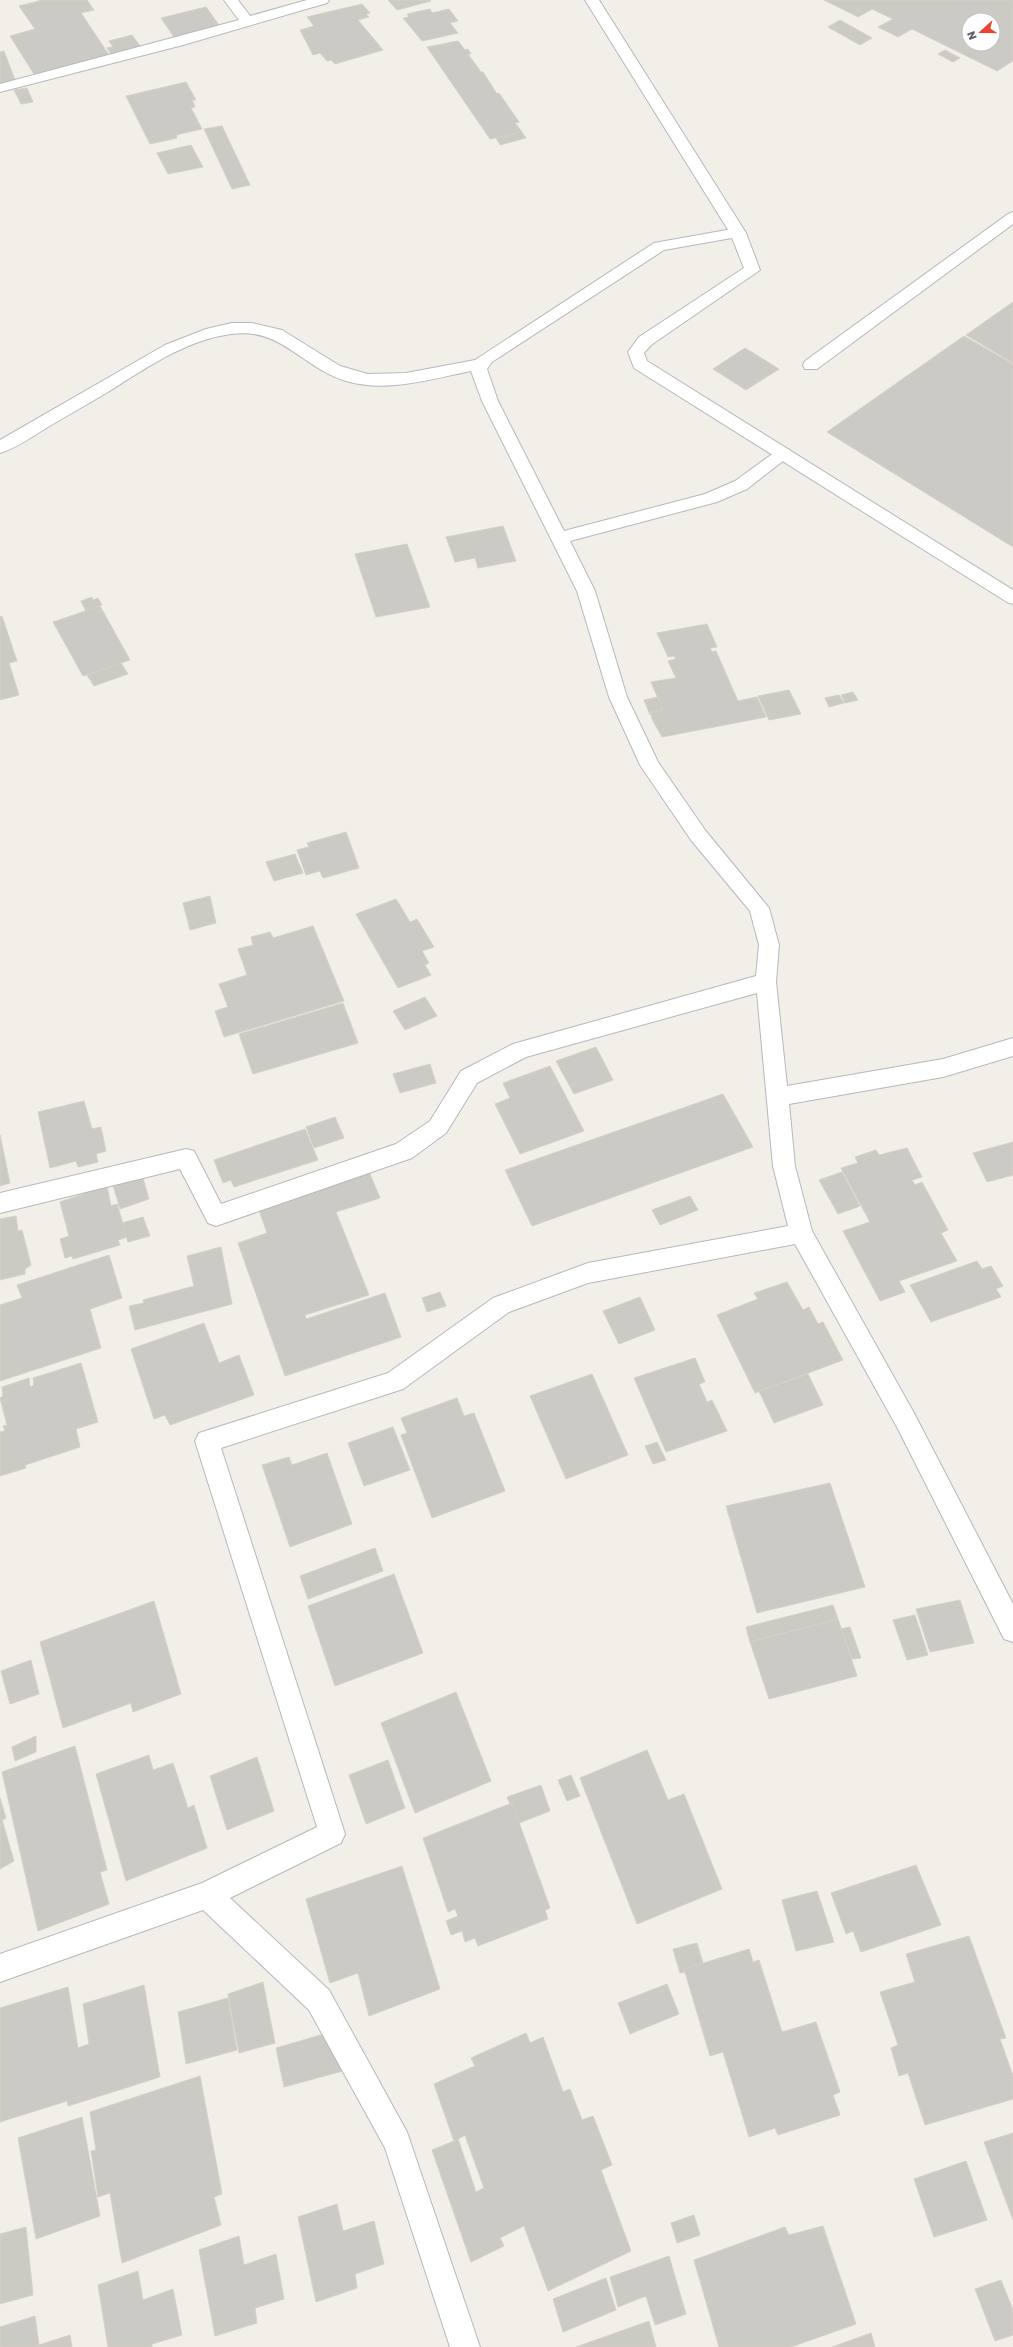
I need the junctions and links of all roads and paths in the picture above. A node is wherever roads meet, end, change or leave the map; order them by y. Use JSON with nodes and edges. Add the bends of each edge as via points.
{"nodes":[{"id":1,"x":231,"y":0,"type":"edge"},
{"id":2,"x":322,"y":0,"type":"edge"},
{"id":3,"x":592,"y":0,"type":"edge"},
{"id":4,"x":246,"y":20,"type":"junction"},
{"id":5,"x":0,"y":88,"type":"edge"},
{"id":6,"x":1013,"y":217,"type":"edge"},
{"id":7,"x":738,"y":233,"type":"junction"},
{"id":8,"x":480,"y":364,"type":"junction"},
{"id":9,"x":812,"y":365,"type":"dead end"},
{"id":10,"x":0,"y":447,"type":"edge"},
{"id":11,"x":784,"y":454,"type":"junction"},
{"id":12,"x":560,"y":538,"type":"junction"},
{"id":13,"x":1013,"y":598,"type":"edge"},
{"id":14,"x":766,"y":982,"type":"junction"},
{"id":15,"x":1013,"y":1047,"type":"edge"},
{"id":16,"x":778,"y":1097,"type":"junction"},
{"id":17,"x":0,"y":1203,"type":"edge"},
{"id":18,"x":802,"y":1233,"type":"junction"},
{"id":19,"x":1013,"y":1630,"type":"edge"},
{"id":20,"x":207,"y":1896,"type":"junction"},
{"id":21,"x":0,"y":1968,"type":"edge"},
{"id":22,"x":465,"y":2347,"type":"edge"}],
"edges":[{"from":1,"to":4,"type":"street"},
{"from":2,"to":4,"type":"street"},
{"from":3,"to":7,"type":"street"},
{"from":4,"to":5,"type":"street","via":[[178,42]]},
{"from":6,"to":9,"type":"street"},
{"from":7,"to":8,"type":"street","via":[[659,246]]},
{"from":7,"to":11,"type":"street","via":[[752,270],[645,341],[636,352],[636,358],[645,370]]},
{"from":8,"to":10,"type":"street","via":[[383,380],[361,379],[335,370],[273,331],[250,328],[217,332],[183,343],[141,364]]},
{"from":8,"to":12,"type":"street","via":[[479,370],[490,401]]},
{"from":11,"to":12,"type":"street","via":[[741,485],[711,498]]},
{"from":11,"to":13,"type":"street"},
{"from":12,"to":14,"type":"street","via":[[586,591],[618,697],[650,765],[698,835],[759,908],[769,944]]},
{"from":14,"to":16,"type":"street"},
{"from":14,"to":17,"type":"street","via":[[520,1050],[469,1077],[438,1127],[404,1151],[216,1216],[186,1158]]},
{"from":15,"to":16,"type":"street","via":[[943,1068]]},
{"from":16,"to":18,"type":"street","via":[[784,1166]]},
{"from":18,"to":19,"type":"street","via":[[906,1421]]},
{"from":18,"to":20,"type":"street","via":[[588,1273],[502,1305],[395,1381],[207,1441],[332,1834]]},
{"from":20,"to":21,"type":"street"},
{"from":20,"to":22,"type":"street","via":[[319,2000],[397,2142]]}]}
